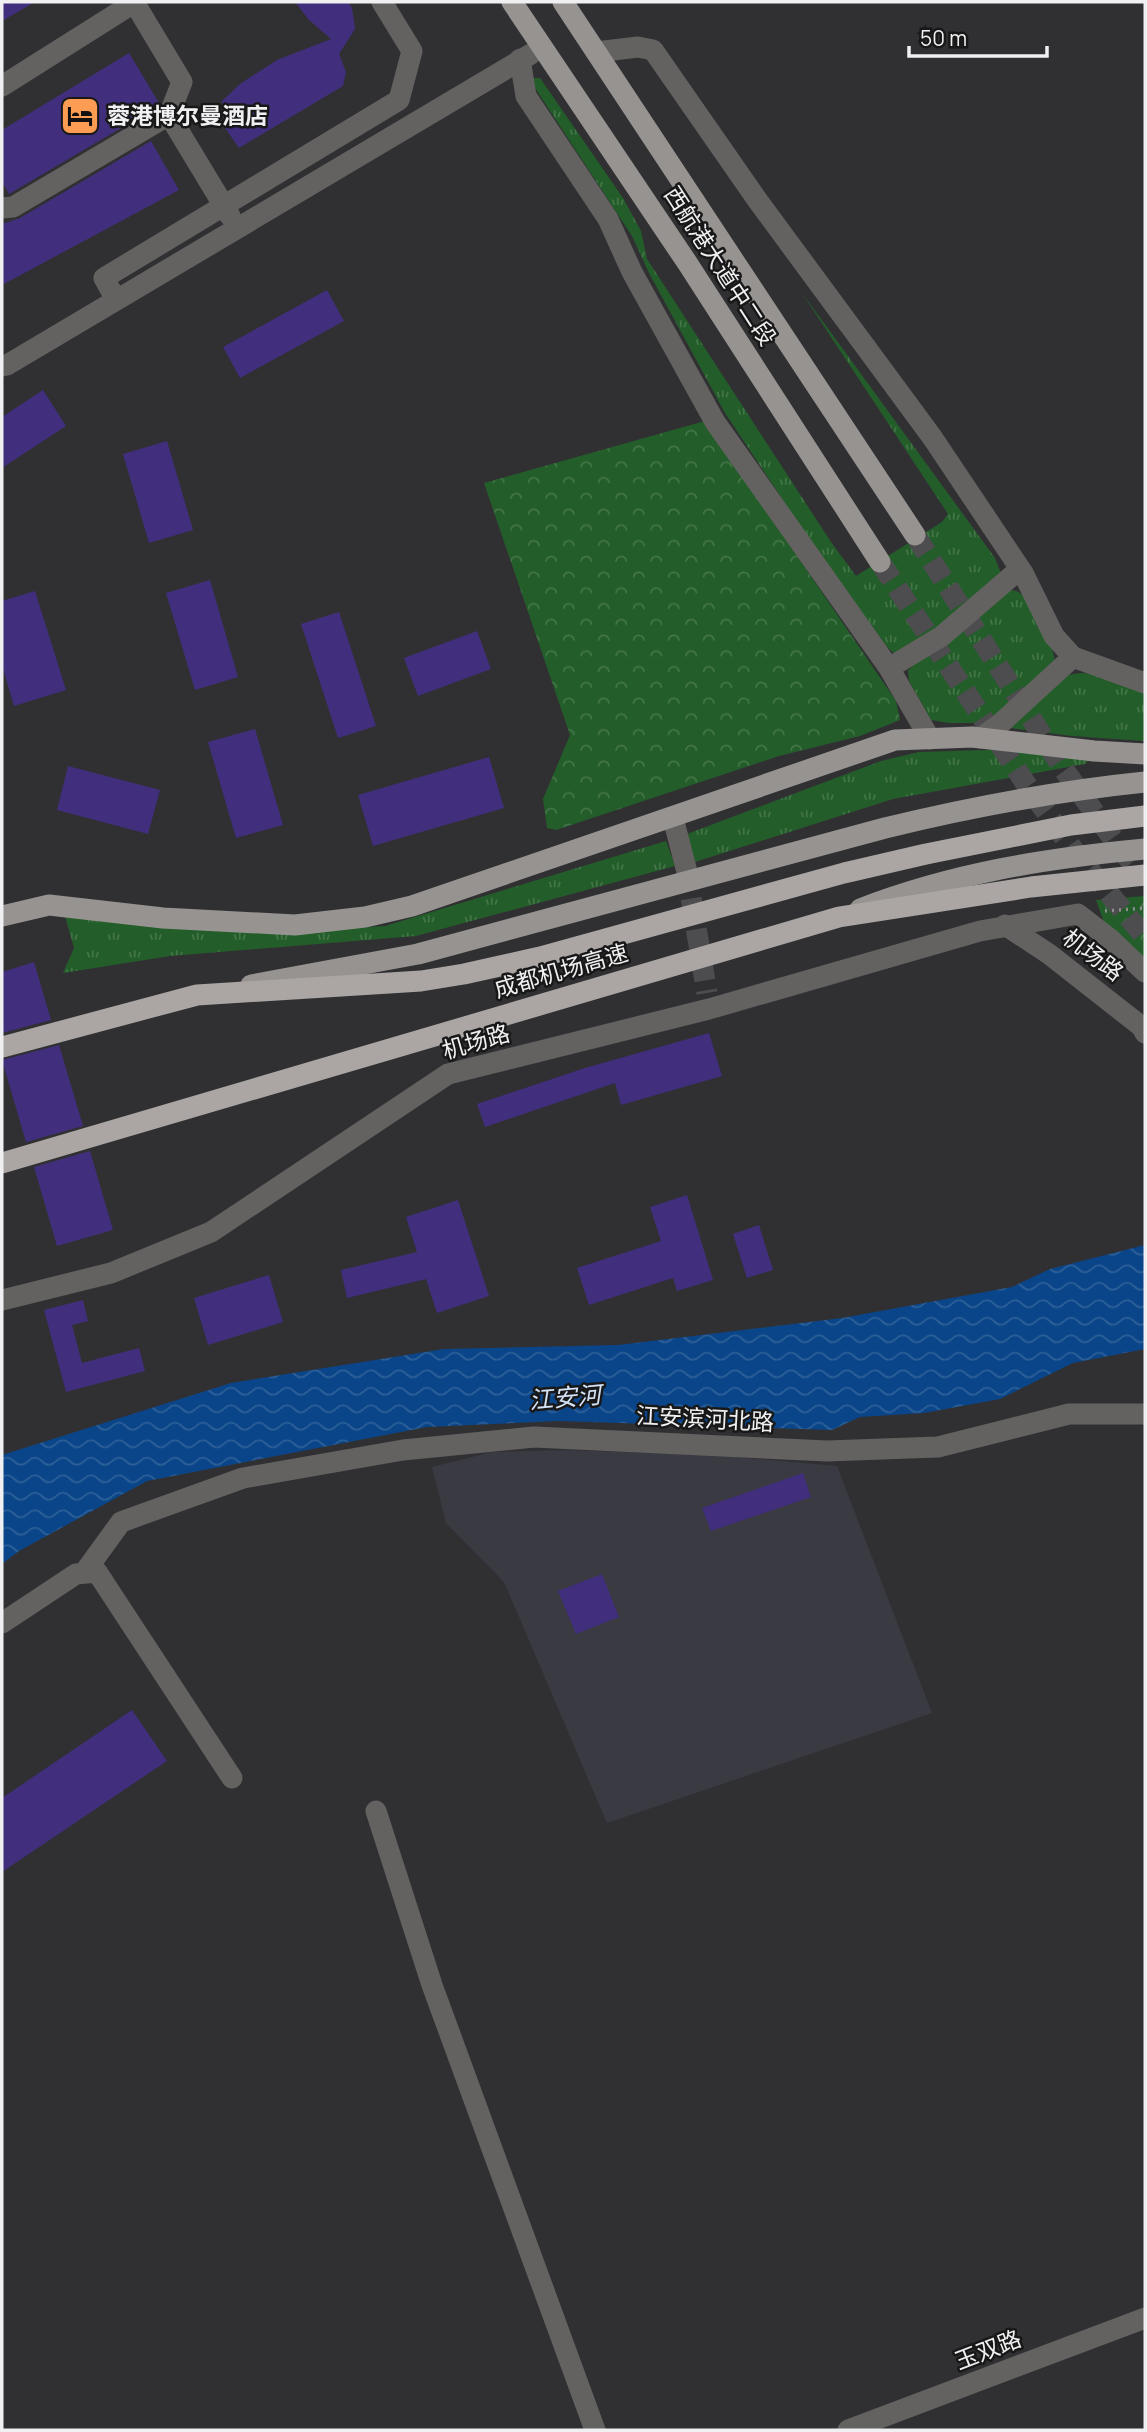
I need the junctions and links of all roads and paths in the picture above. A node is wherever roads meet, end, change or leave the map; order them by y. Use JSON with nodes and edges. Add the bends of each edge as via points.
{"nodes":[{"id":1,"x":135,"y":2,"type":"edge"},
{"id":2,"x":382,"y":2,"type":"edge"},
{"id":3,"x":512,"y":2,"type":"edge"},
{"id":4,"x":563,"y":2,"type":"edge"},
{"id":5,"x":543,"y":48,"type":"junction"},
{"id":6,"x":596,"y":52,"type":"junction"},
{"id":7,"x":520,"y":60,"type":"junction"},
{"id":8,"x":2,"y":86,"type":"edge"},
{"id":9,"x":169,"y":115,"type":"junction"},
{"id":10,"x":223,"y":206,"type":"junction"},
{"id":11,"x":2,"y":208,"type":"edge"},
{"id":12,"x":238,"y":230,"type":"junction"},
{"id":13,"x":116,"y":300,"type":"junction"},
{"id":14,"x":2,"y":366,"type":"edge"},
{"id":15,"x":915,"y":536,"type":"tunnel mouth"},
{"id":16,"x":880,"y":562,"type":"tunnel mouth"},
{"id":17,"x":1020,"y":569,"type":"junction"},
{"id":18,"x":1073,"y":657,"type":"junction"},
{"id":19,"x":889,"y":668,"type":"junction"},
{"id":20,"x":1145,"y":683,"type":"edge"},
{"id":21,"x":980,"y":738,"type":"junction"},
{"id":22,"x":930,"y":739,"type":"junction"},
{"id":23,"x":1145,"y":754,"type":"edge"},
{"id":24,"x":1145,"y":768,"type":"edge"},
{"id":25,"x":1145,"y":782,"type":"edge"},
{"id":26,"x":1016,"y":799,"type":"junction"},
{"id":27,"x":1145,"y":816,"type":"edge"},
{"id":28,"x":673,"y":818,"type":"junction"},
{"id":29,"x":1145,"y":849,"type":"edge"},
{"id":30,"x":686,"y":868,"type":"tunnel mouth"},
{"id":31,"x":1145,"y":875,"type":"edge"},
{"id":32,"x":1145,"y":908,"type":"edge"},
{"id":33,"x":1078,"y":914,"type":"junction"},
{"id":34,"x":2,"y":916,"type":"edge"},
{"id":35,"x":839,"y":917,"type":"junction"},
{"id":36,"x":1005,"y":925,"type":"junction"},
{"id":37,"x":1145,"y":972,"type":"edge"},
{"id":38,"x":197,"y":995,"type":"junction"},
{"id":39,"x":1145,"y":1033,"type":"edge"},
{"id":40,"x":2,"y":1047,"type":"edge"},
{"id":41,"x":2,"y":1163,"type":"edge"},
{"id":42,"x":2,"y":1300,"type":"edge"},
{"id":43,"x":1145,"y":1414,"type":"edge"},
{"id":44,"x":84,"y":1573,"type":"junction"},
{"id":45,"x":2,"y":1623,"type":"edge"},
{"id":46,"x":232,"y":1778,"type":"dead end"},
{"id":47,"x":376,"y":1811,"type":"dead end"},
{"id":48,"x":1145,"y":2318,"type":"edge"},
{"id":49,"x":595,"y":2430,"type":"edge"},
{"id":50,"x":848,"y":2430,"type":"edge"}],
"edges":[{"from":1,"to":8,"type":"street"},
{"from":1,"to":9,"type":"street","via":[[182,82]]},
{"from":2,"to":10,"type":"street","via":[[412,51],[399,100]]},
{"from":3,"to":5,"type":"main road","name":"西航港大道中二段"},
{"from":4,"to":6,"type":"main road"},
{"from":5,"to":7,"type":"street"},
{"from":5,"to":16,"type":"main road","name":"西航港大道中二段"},
{"from":6,"to":15,"type":"main road"},
{"from":6,"to":17,"type":"street","via":[[638,47],[653,50],[932,437]]},
{"from":7,"to":12,"type":"street"},
{"from":7,"to":19,"type":"street","via":[[526,96],[608,219],[715,422]]},
{"from":9,"to":10,"type":"street"},
{"from":9,"to":11,"type":"street","via":[[13,207]]},
{"from":10,"to":12,"type":"street"},
{"from":10,"to":13,"type":"street","via":[[104,278]]},
{"from":12,"to":13,"type":"street"},
{"from":13,"to":14,"type":"street"},
{"from":17,"to":18,"type":"street","via":[[1054,636]]},
{"from":17,"to":19,"type":"street","via":[[942,636]]},
{"from":18,"to":20,"type":"street"},
{"from":18,"to":21,"type":"street"},
{"from":19,"to":22,"type":"street"},
{"from":21,"to":22,"type":"main road"},
{"from":21,"to":23,"type":"main road"},
{"from":22,"to":28,"type":"main road","via":[[895,740]]},
{"from":24,"to":26,"type":"main road"},
{"from":25,"to":26,"type":"main road"},
{"from":26,"to":38,"type":"main road","via":[[885,828],[418,954]]},
{"from":27,"to":38,"type":"highway","name":"成都机场高速","via":[[1071,825],[844,873],[464,974],[421,981]]},
{"from":28,"to":30,"type":"street"},
{"from":28,"to":34,"type":"main road","via":[[412,906],[365,917],[295,925],[163,918],[49,905]]},
{"from":29,"to":35,"type":"main road","via":[[975,873]]},
{"from":31,"to":35,"type":"highway","name":"成都机场高速","via":[[1031,887]]},
{"from":32,"to":33,"type":"path"},
{"from":33,"to":36,"type":"street","name":"机场路"},
{"from":33,"to":37,"type":"street","name":"机场路"},
{"from":35,"to":41,"type":"highway","name":"成都机场高速"},
{"from":36,"to":39,"type":"street","name":"机场路","via":[[1101,993]]},
{"from":36,"to":42,"type":"street","name":"机场路","via":[[448,1074],[211,1232],[111,1272]]},
{"from":38,"to":40,"type":"highway","name":"成都机场高速"},
{"from":43,"to":44,"type":"street","name":"江安滨河北路","via":[[1069,1414],[938,1447],[827,1451],[534,1437],[403,1450],[243,1478],[121,1522]]},
{"from":44,"to":45,"type":"street"},
{"from":44,"to":46,"type":"street","via":[[97,1572]]},
{"from":47,"to":49,"type":"street","via":[[432,1985]]},
{"from":48,"to":50,"type":"street","name":"玉双路"}]}
